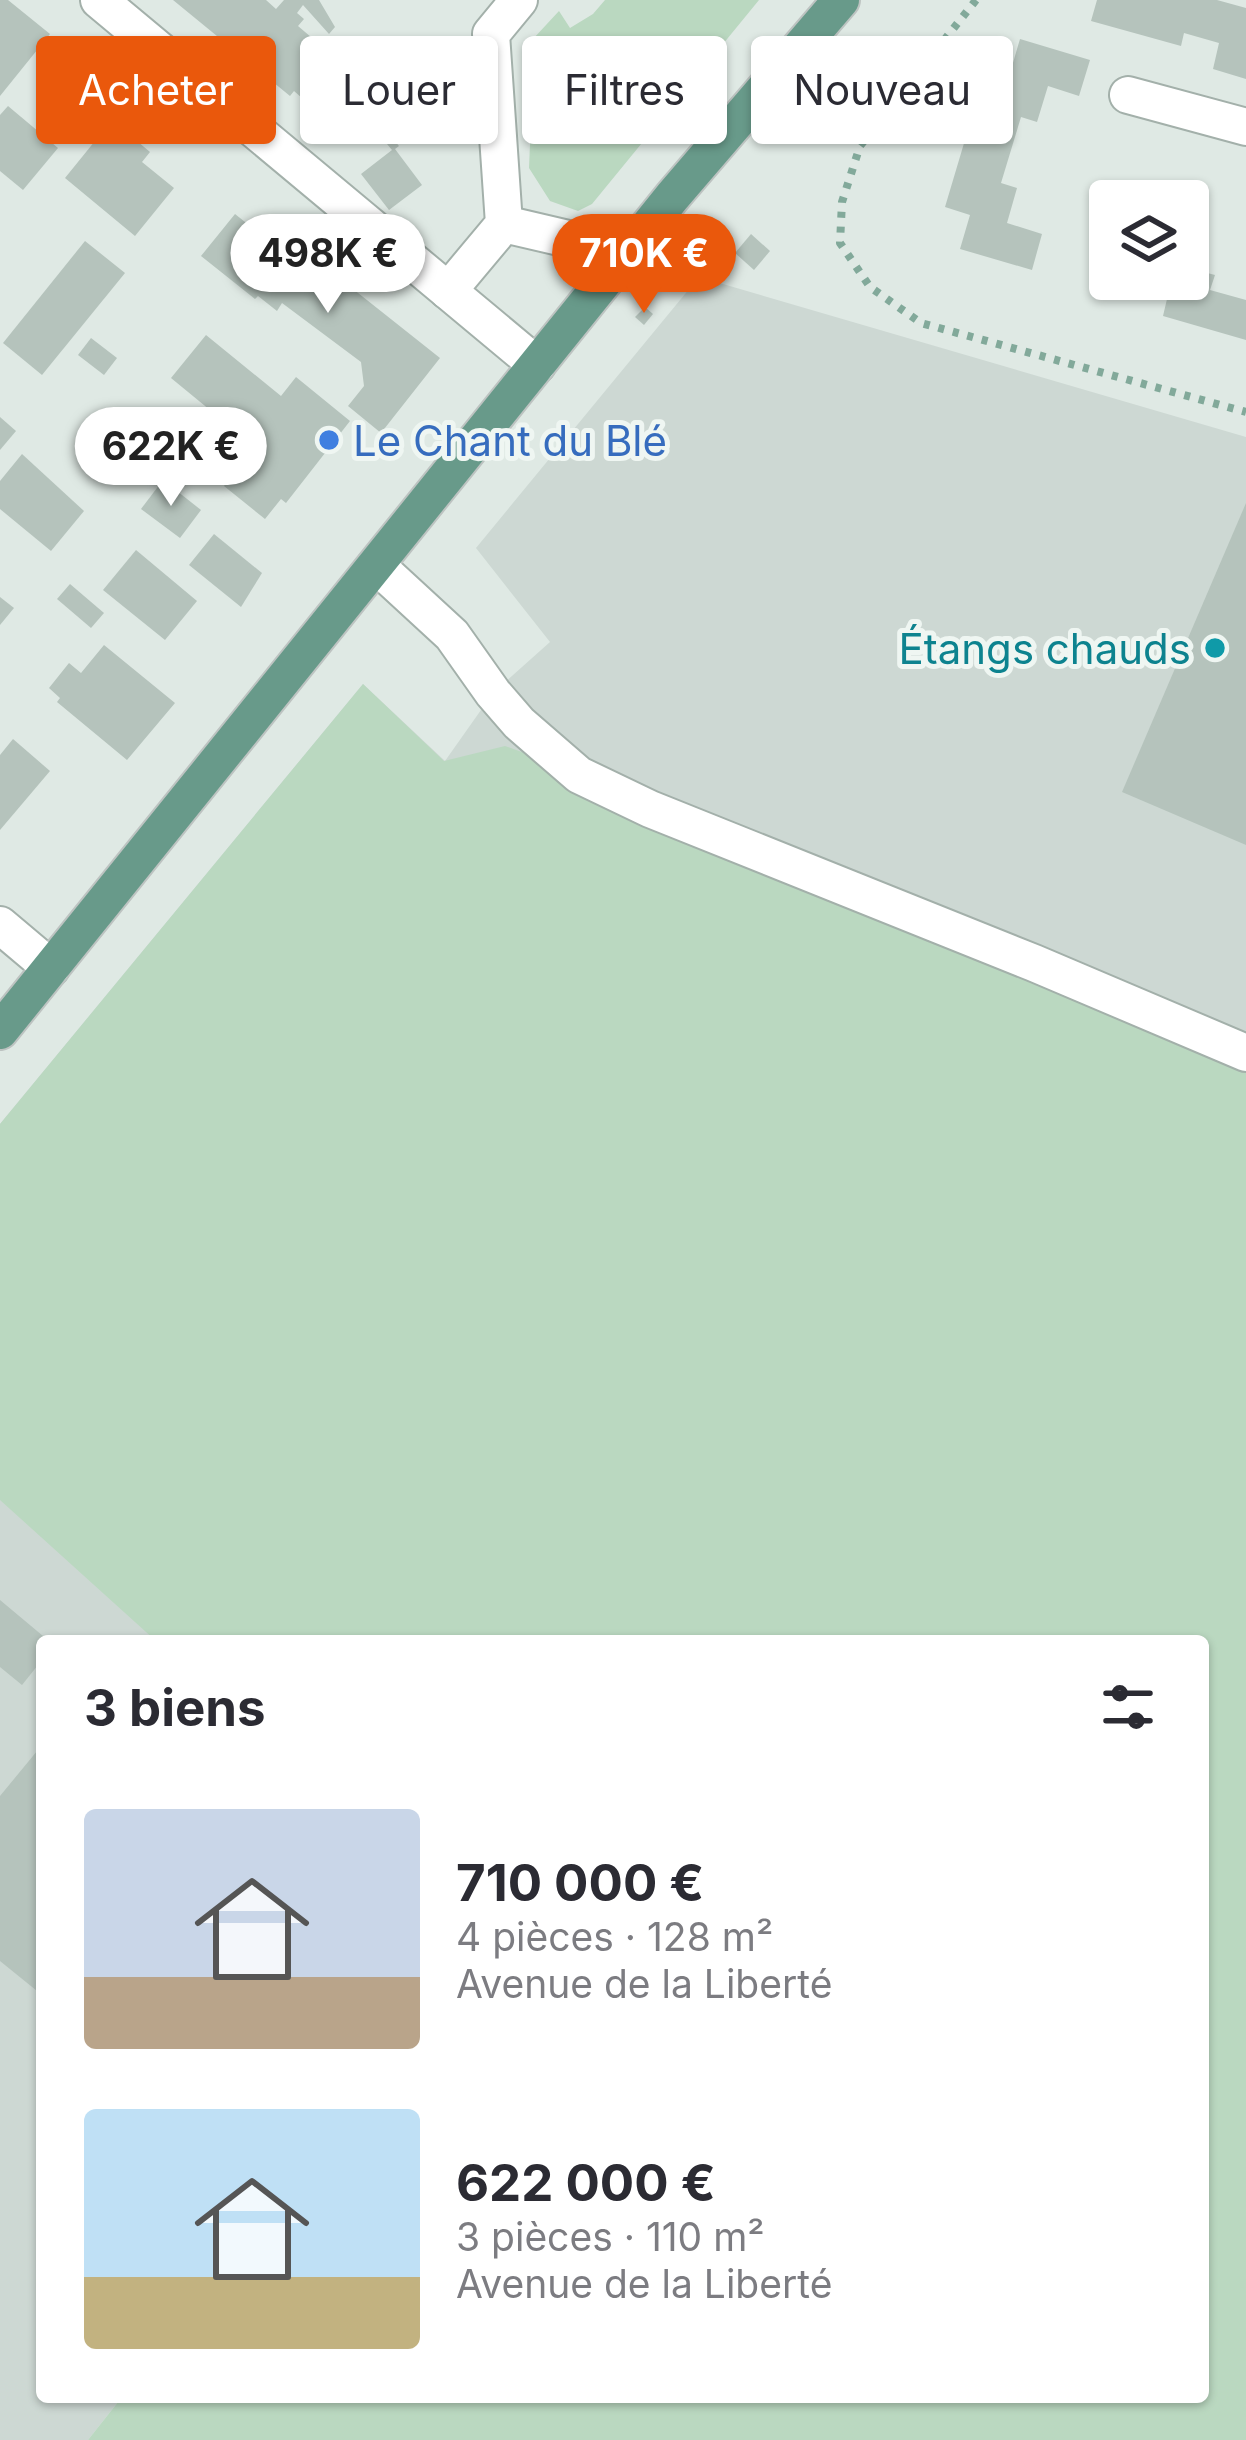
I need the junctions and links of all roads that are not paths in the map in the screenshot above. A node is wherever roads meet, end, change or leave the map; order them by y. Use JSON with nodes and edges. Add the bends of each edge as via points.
{"nodes":[{"id":1,"x":99,"y":0,"type":"edge"},
{"id":2,"x":519,"y":0,"type":"edge"},
{"id":3,"x":841,"y":0,"type":"edge"},
{"id":4,"x":1129,"y":95,"type":"dead end"},
{"id":5,"x":1246,"y":127,"type":"edge"},
{"id":6,"x":505,"y":224,"type":"junction"},
{"id":7,"x":628,"y":253,"type":"junction"},
{"id":8,"x":448,"y":291,"type":"junction"},
{"id":9,"x":537,"y":365,"type":"junction"},
{"id":10,"x":376,"y":566,"type":"junction"},
{"id":11,"x":0,"y":925,"type":"edge"},
{"id":12,"x":51,"y":968,"type":"junction"},
{"id":13,"x":0,"y":1031,"type":"edge"},
{"id":14,"x":1246,"y":1053,"type":"edge"}],
"edges":[{"from":1,"to":8,"type":"street"},
{"from":2,"to":6,"type":"street","via":[[491,34]]},
{"from":3,"to":7,"type":"main road"},
{"from":4,"to":5,"type":"street"},
{"from":6,"to":7,"type":"street"},
{"from":6,"to":8,"type":"street"},
{"from":7,"to":9,"type":"main road"},
{"from":8,"to":9,"type":"street"},
{"from":9,"to":10,"type":"main road"},
{"from":10,"to":12,"type":"main road"},
{"from":10,"to":14,"type":"street","via":[[452,635],[519,723],[579,775]]},
{"from":11,"to":12,"type":"street"},
{"from":12,"to":13,"type":"main road"}]}
